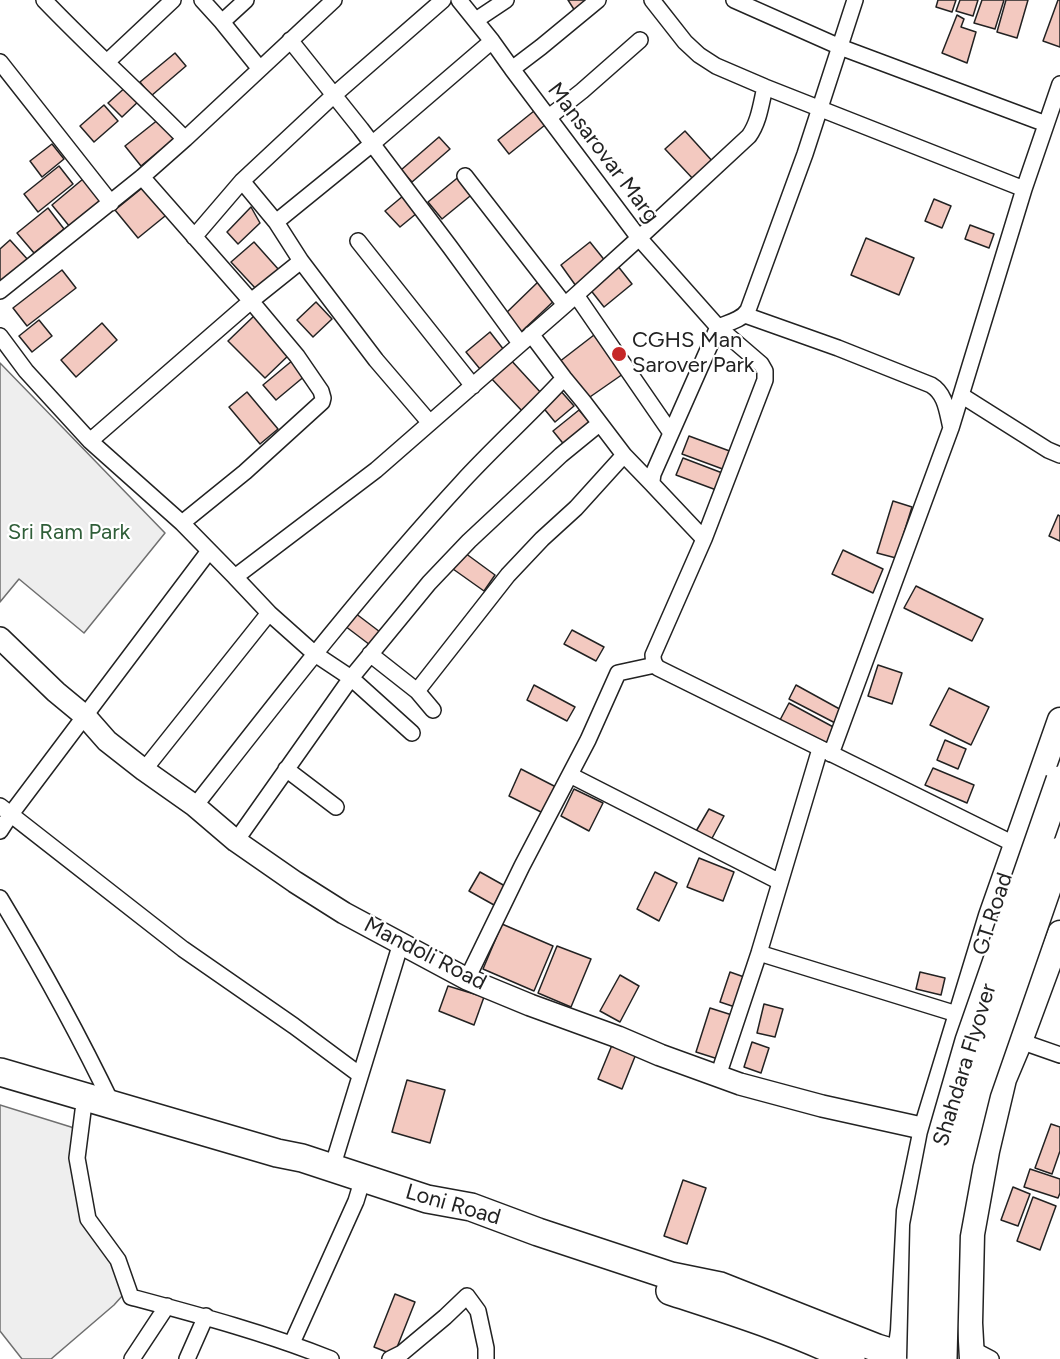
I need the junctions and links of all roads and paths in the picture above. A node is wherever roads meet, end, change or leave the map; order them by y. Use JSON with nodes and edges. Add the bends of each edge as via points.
{"nodes":[{"id":1,"x":44,"y":0,"type":"edge"},
{"id":2,"x":172,"y":0,"type":"edge"},
{"id":3,"x":202,"y":0,"type":"edge"},
{"id":4,"x":246,"y":0,"type":"edge"},
{"id":5,"x":334,"y":0,"type":"edge"},
{"id":6,"x":443,"y":0,"type":"edge"},
{"id":7,"x":459,"y":0,"type":"edge"},
{"id":8,"x":506,"y":0,"type":"edge"},
{"id":9,"x":598,"y":0,"type":"edge"},
{"id":10,"x":652,"y":0,"type":"edge"},
{"id":11,"x":734,"y":0,"type":"edge"},
{"id":12,"x":855,"y":0,"type":"edge"},
{"id":13,"x":476,"y":20,"type":"junction"},
{"id":14,"x":222,"y":22,"type":"junction"},
{"id":15,"x":291,"y":40,"type":"junction"},
{"id":16,"x":492,"y":40,"type":"junction"},
{"id":17,"x":640,"y":40,"type":"dead end"},
{"id":18,"x":840,"y":47,"type":"junction"},
{"id":19,"x":0,"y":62,"type":"edge"},
{"id":20,"x":107,"y":62,"type":"junction"},
{"id":21,"x":260,"y":69,"type":"junction"},
{"id":22,"x":512,"y":69,"type":"junction"},
{"id":23,"x":1060,"y":84,"type":"edge"},
{"id":24,"x":765,"y":87,"type":"junction"},
{"id":25,"x":334,"y":95,"type":"junction"},
{"id":26,"x":820,"y":108,"type":"junction"},
{"id":27,"x":549,"y":117,"type":"junction"},
{"id":28,"x":1046,"y":124,"type":"junction"},
{"id":29,"x":185,"y":139,"type":"junction"},
{"id":30,"x":372,"y":144,"type":"junction"},
{"id":31,"x":465,"y":176,"type":"dead end"},
{"id":32,"x":142,"y":177,"type":"junction"},
{"id":33,"x":242,"y":181,"type":"junction"},
{"id":34,"x":1024,"y":189,"type":"junction"},
{"id":35,"x":111,"y":203,"type":"junction"},
{"id":36,"x":276,"y":222,"type":"junction"},
{"id":37,"x":194,"y":237,"type":"junction"},
{"id":38,"x":639,"y":238,"type":"junction"},
{"id":39,"x":358,"y":241,"type":"dead end"},
{"id":40,"x":301,"y":261,"type":"junction"},
{"id":41,"x":0,"y":291,"type":"edge"},
{"id":42,"x":571,"y":300,"type":"junction"},
{"id":43,"x":251,"y":301,"type":"junction"},
{"id":44,"x":745,"y":315,"type":"junction"},
{"id":45,"x":718,"y":327,"type":"junction"},
{"id":46,"x":0,"y":336,"type":"edge"},
{"id":47,"x":525,"y":338,"type":"junction"},
{"id":48,"x":564,"y":378,"type":"junction"},
{"id":49,"x":473,"y":386,"type":"junction"},
{"id":50,"x":962,"y":395,"type":"junction"},
{"id":51,"x":430,"y":423,"type":"junction"},
{"id":52,"x":599,"y":424,"type":"junction"},
{"id":53,"x":951,"y":428,"type":"junction"},
{"id":54,"x":670,"y":433,"type":"junction"},
{"id":55,"x":90,"y":441,"type":"junction"},
{"id":56,"x":624,"y":455,"type":"junction"},
{"id":57,"x":1060,"y":455,"type":"edge"},
{"id":58,"x":653,"y":485,"type":"junction"},
{"id":59,"x":182,"y":524,"type":"junction"},
{"id":60,"x":704,"y":539,"type":"junction"},
{"id":61,"x":209,"y":551,"type":"junction"},
{"id":62,"x":235,"y":577,"type":"junction"},
{"id":63,"x":269,"y":613,"type":"junction"},
{"id":64,"x":0,"y":638,"type":"edge"},
{"id":65,"x":315,"y":654,"type":"junction"},
{"id":66,"x":370,"y":654,"type":"junction"},
{"id":67,"x":655,"y":665,"type":"junction"},
{"id":68,"x":351,"y":678,"type":"junction"},
{"id":69,"x":417,"y":691,"type":"junction"},
{"id":70,"x":433,"y":710,"type":"dead end"},
{"id":71,"x":85,"y":717,"type":"junction"},
{"id":72,"x":1060,"y":720,"type":"edge"},
{"id":73,"x":412,"y":734,"type":"dead end"},
{"id":74,"x":826,"y":752,"type":"junction"},
{"id":75,"x":286,"y":769,"type":"junction"},
{"id":76,"x":144,"y":770,"type":"junction"},
{"id":77,"x":570,"y":775,"type":"junction"},
{"id":78,"x":1060,"y":780,"type":"edge"},
{"id":79,"x":195,"y":806,"type":"junction"},
{"id":80,"x":336,"y":807,"type":"dead end"},
{"id":81,"x":6,"y":810,"type":"edge"},
{"id":82,"x":0,"y":831,"type":"edge"},
{"id":83,"x":236,"y":841,"type":"junction"},
{"id":84,"x":1016,"y":845,"type":"junction"},
{"id":85,"x":1060,"y":851,"type":"edge"},
{"id":86,"x":780,"y":882,"type":"junction"},
{"id":87,"x":0,"y":898,"type":"edge"},
{"id":88,"x":991,"y":916,"type":"junction"},
{"id":89,"x":1059,"y":939,"type":"edge"},
{"id":90,"x":402,"y":943,"type":"junction"},
{"id":91,"x":759,"y":953,"type":"junction"},
{"id":92,"x":467,"y":979,"type":"junction"},
{"id":93,"x":960,"y":1015,"type":"junction"},
{"id":94,"x":1020,"y":1041,"type":"junction"},
{"id":95,"x":1060,"y":1055,"type":"edge"},
{"id":96,"x":0,"y":1072,"type":"edge"},
{"id":97,"x":360,"y":1075,"type":"junction"},
{"id":98,"x":718,"y":1076,"type":"junction"},
{"id":99,"x":0,"y":1088,"type":"edge"},
{"id":100,"x":85,"y":1104,"type":"junction"},
{"id":101,"x":113,"y":1106,"type":"junction"},
{"id":102,"x":926,"y":1129,"type":"junction"},
{"id":103,"x":332,"y":1168,"type":"junction"},
{"id":104,"x":361,"y":1183,"type":"junction"},
{"id":105,"x":167,"y":1306,"type":"junction"},
{"id":106,"x":206,"y":1317,"type":"junction"},
{"id":107,"x":292,"y":1343,"type":"junction"},
{"id":108,"x":808,"y":1349,"type":"edge"},
{"id":109,"x":978,"y":1356,"type":"edge"},
{"id":110,"x":907,"y":1358,"type":"edge"},
{"id":111,"x":132,"y":1359,"type":"edge"},
{"id":112,"x":187,"y":1359,"type":"edge"},
{"id":113,"x":331,"y":1359,"type":"edge"},
{"id":114,"x":390,"y":1359,"type":"edge"},
{"id":115,"x":486,"y":1359,"type":"edge"},
{"id":116,"x":851,"y":1359,"type":"edge"},
{"id":117,"x":943,"y":1359,"type":"edge"}],
"edges":[{"from":1,"to":20,"type":"street"},
{"from":2,"to":20,"type":"street"},
{"from":3,"to":14,"type":"street"},
{"from":4,"to":14,"type":"street"},
{"from":5,"to":15,"type":"street"},
{"from":6,"to":25,"type":"street"},
{"from":7,"to":13,"type":"street","name":"Mansarovar Marg"},
{"from":8,"to":13,"type":"street"},
{"from":9,"to":22,"type":"street"},
{"from":10,"to":24,"type":"street","via":[[699,55]]},
{"from":11,"to":18,"type":"street"},
{"from":12,"to":18,"type":"street"},
{"from":13,"to":16,"type":"street","name":"Mansarovar Marg"},
{"from":14,"to":21,"type":"street"},
{"from":15,"to":21,"type":"street"},
{"from":15,"to":25,"type":"street"},
{"from":16,"to":22,"type":"street","name":"Mansarovar Marg"},
{"from":16,"to":30,"type":"street"},
{"from":17,"to":27,"type":"street"},
{"from":18,"to":26,"type":"street"},
{"from":18,"to":28,"type":"street"},
{"from":19,"to":35,"type":"street"},
{"from":20,"to":29,"type":"street"},
{"from":21,"to":29,"type":"street"},
{"from":22,"to":27,"type":"street","name":"Mansarovar Marg"},
{"from":23,"to":28,"type":"street"},
{"from":24,"to":26,"type":"street"},
{"from":24,"to":38,"type":"street","via":[[758,119],[749,136]]},
{"from":25,"to":30,"type":"street"},
{"from":25,"to":33,"type":"street"},
{"from":26,"to":34,"type":"street"},
{"from":26,"to":44,"type":"street"},
{"from":27,"to":38,"type":"street","name":"Mansarovar Marg"},
{"from":28,"to":34,"type":"street"},
{"from":29,"to":32,"type":"street"},
{"from":30,"to":36,"type":"street"},
{"from":30,"to":47,"type":"street"},
{"from":31,"to":42,"type":"street"},
{"from":32,"to":35,"type":"street"},
{"from":32,"to":37,"type":"street"},
{"from":33,"to":36,"type":"street"},
{"from":33,"to":37,"type":"street"},
{"from":34,"to":50,"type":"street"},
{"from":35,"to":41,"type":"street"},
{"from":36,"to":40,"type":"street"},
{"from":37,"to":43,"type":"street"},
{"from":38,"to":42,"type":"street"},
{"from":38,"to":45,"type":"street","name":"Mansarovar Marg"},
{"from":39,"to":49,"type":"street"},
{"from":40,"to":43,"type":"street"},
{"from":40,"to":51,"type":"street"},
{"from":42,"to":47,"type":"street"},
{"from":42,"to":54,"type":"street"},
{"from":43,"to":55,"type":"street"},
{"from":43,"to":59,"type":"street","via":[[297,356],[323,398]]},
{"from":44,"to":45,"type":"street"},
{"from":44,"to":53,"type":"street","via":[[937,388],[943,395]]},
{"from":45,"to":54,"type":"street"},
{"from":45,"to":60,"type":"street","name":"Mansarovar Marg","via":[[761,364],[765,380]]},
{"from":46,"to":55,"type":"street"},
{"from":47,"to":48,"type":"street"},
{"from":47,"to":49,"type":"street"},
{"from":48,"to":52,"type":"street"},
{"from":48,"to":65,"type":"street","via":[[462,482]]},
{"from":49,"to":51,"type":"street"},
{"from":50,"to":53,"type":"street"},
{"from":50,"to":57,"type":"street"},
{"from":51,"to":62,"type":"street","via":[[376,470]]},
{"from":52,"to":56,"type":"street"},
{"from":52,"to":66,"type":"street","via":[[561,454],[469,541]]},
{"from":53,"to":74,"type":"street"},
{"from":54,"to":58,"type":"street","via":[[652,474]]},
{"from":55,"to":59,"type":"street"},
{"from":56,"to":58,"type":"street"},
{"from":56,"to":69,"type":"street","via":[[508,575]]},
{"from":58,"to":60,"type":"street"},
{"from":59,"to":61,"type":"street"},
{"from":60,"to":67,"type":"street","name":"Mansarovar Marg","via":[[653,656]]},
{"from":61,"to":62,"type":"street"},
{"from":61,"to":71,"type":"street"},
{"from":62,"to":63,"type":"street"},
{"from":63,"to":65,"type":"street"},
{"from":63,"to":76,"type":"street"},
{"from":64,"to":71,"type":"street","name":"Mandoli Road"},
{"from":65,"to":68,"type":"street"},
{"from":65,"to":79,"type":"street"},
{"from":66,"to":68,"type":"street"},
{"from":66,"to":69,"type":"street"},
{"from":67,"to":74,"type":"street"},
{"from":67,"to":77,"type":"street","via":[[618,674]]},
{"from":68,"to":73,"type":"street"},
{"from":68,"to":75,"type":"street"},
{"from":69,"to":70,"type":"street"},
{"from":71,"to":76,"type":"street","name":"Mandoli Road","via":[[107,741]]},
{"from":71,"to":81,"type":"street"},
{"from":72,"to":84,"type":"main road","name":"GT Road"},
{"from":74,"to":84,"type":"street"},
{"from":74,"to":86,"type":"street"},
{"from":75,"to":80,"type":"street"},
{"from":75,"to":83,"type":"street"},
{"from":76,"to":79,"type":"street","name":"Mandoli Road"},
{"from":77,"to":86,"type":"street"},
{"from":77,"to":92,"type":"street"},
{"from":78,"to":110,"type":"highway","name":"Shahdara Flyover","bridge":true,"via":[[969,1041],[941,1138],[924,1226]]},
{"from":79,"to":83,"type":"street","name":"Mandoli Road"},
{"from":81,"to":82,"type":"street"},
{"from":81,"to":97,"type":"street","via":[[183,949]]},
{"from":83,"to":90,"type":"street","name":"Mandoli Road","via":[[344,913]]},
{"from":84,"to":88,"type":"main road","name":"GT Road"},
{"from":85,"to":117,"type":"highway","name":"Shahdara Flyover","bridge":true,"via":[[977,1090],[959,1163],[946,1234]]},
{"from":86,"to":91,"type":"street"},
{"from":87,"to":101,"type":"street"},
{"from":88,"to":89,"type":"street"},
{"from":88,"to":93,"type":"main road","name":"GT Road"},
{"from":89,"to":94,"type":"main road"},
{"from":90,"to":92,"type":"street","name":"Mandoli Road"},
{"from":90,"to":97,"type":"street"},
{"from":91,"to":93,"type":"street"},
{"from":91,"to":98,"type":"street"},
{"from":92,"to":98,"type":"street","name":"Mandoli Road"},
{"from":93,"to":102,"type":"main road","name":"GT Road"},
{"from":94,"to":95,"type":"street"},
{"from":94,"to":109,"type":"main road","via":[[1004,1079],[972,1234],[970,1323]]},
{"from":96,"to":100,"type":"highway","name":"Loni Road"},
{"from":97,"to":103,"type":"street"},
{"from":98,"to":102,"type":"street","name":"Mandoli Road","via":[[822,1106]]},
{"from":99,"to":100,"type":"highway","name":"Loni Road"},
{"from":100,"to":101,"type":"highway","name":"Loni Road"},
{"from":100,"to":104,"type":"highway","name":"Loni Road"},
{"from":100,"to":105,"type":"street","via":[[76,1158],[88,1220],[118,1260],[130,1297]]},
{"from":101,"to":103,"type":"highway","name":"Loni Road"},
{"from":102,"to":110,"type":"main road","name":"GT Road","via":[[909,1211],[903,1331]]},
{"from":103,"to":104,"type":"highway","name":"Loni Road"},
{"from":104,"to":107,"type":"street"},
{"from":104,"to":108,"type":"highway","name":"Loni Road","via":[[428,1210],[468,1220],[776,1326]]},
{"from":104,"to":110,"type":"highway","name":"Loni Road","via":[[471,1208],[671,1276],[720,1286]]},
{"from":105,"to":106,"type":"street"},
{"from":105,"to":111,"type":"street"},
{"from":106,"to":107,"type":"street"},
{"from":106,"to":112,"type":"street"},
{"from":107,"to":113,"type":"street"},
{"from":108,"to":116,"type":"highway","name":"Loni Road"},
{"from":114,"to":115,"type":"street","via":[[467,1296],[478,1311]]}]}
